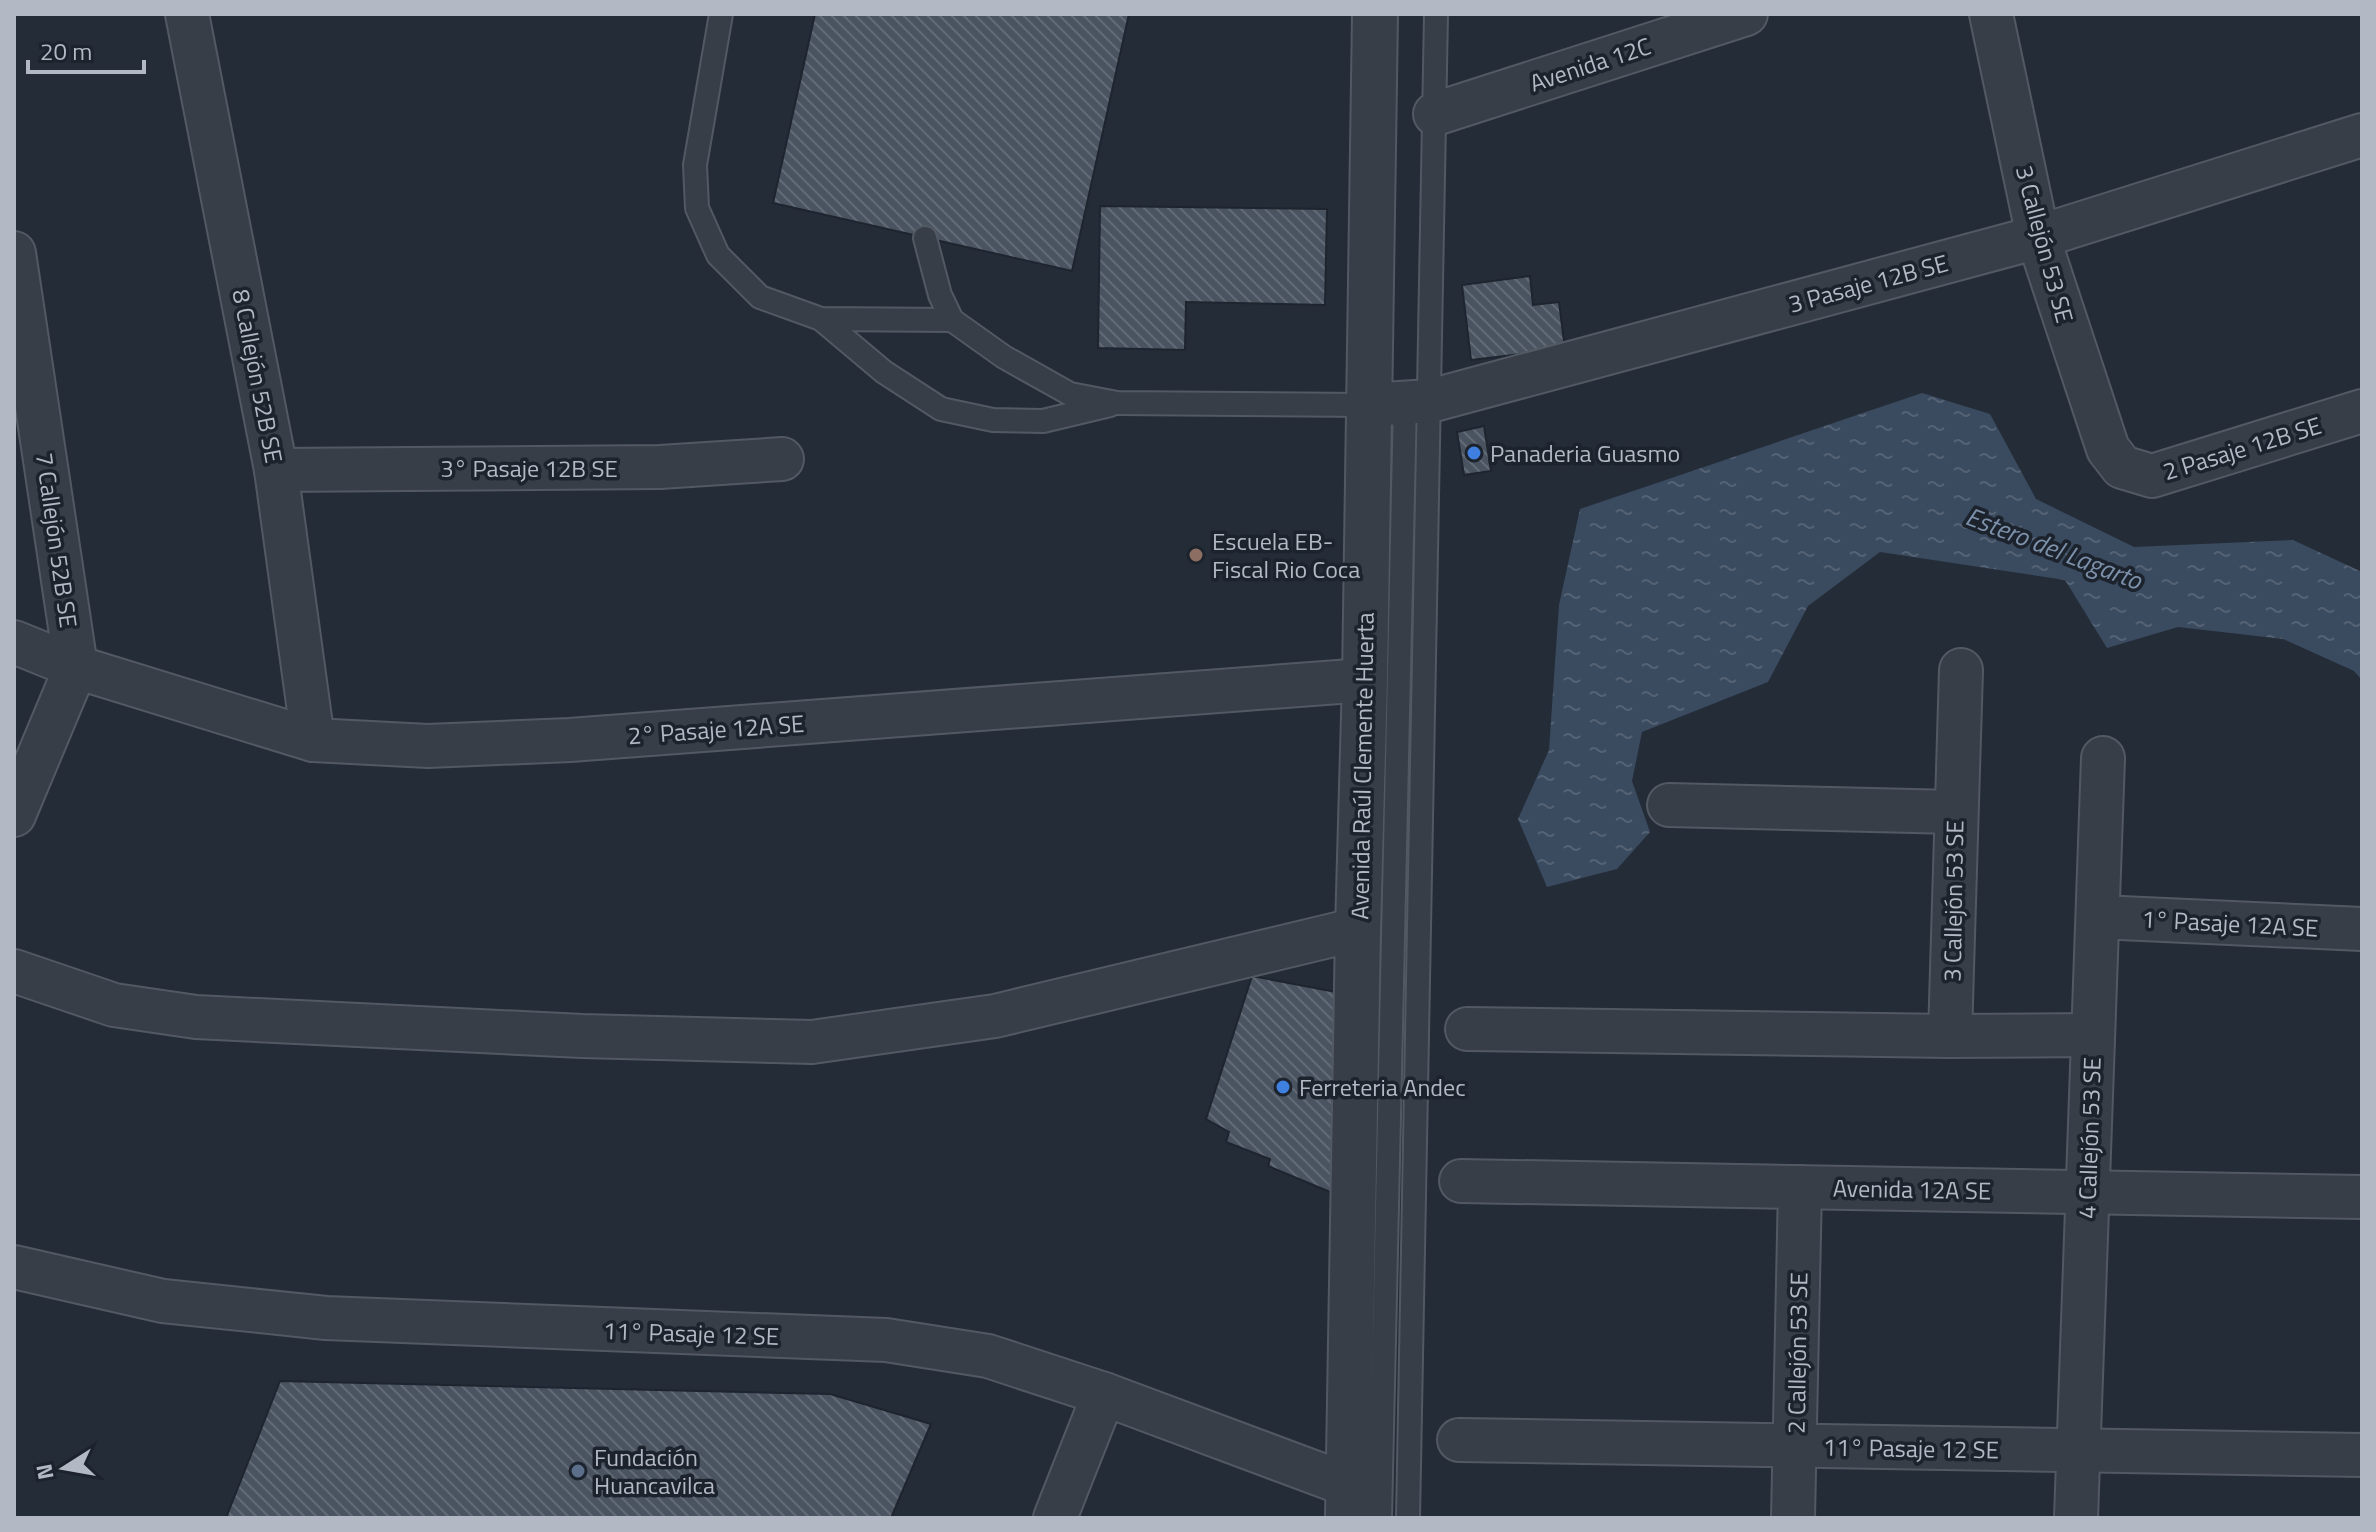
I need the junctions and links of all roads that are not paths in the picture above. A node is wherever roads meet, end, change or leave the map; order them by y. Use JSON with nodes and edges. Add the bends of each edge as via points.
{"nodes":[{"id":1,"x":187,"y":14,"type":"edge"},
{"id":2,"x":721,"y":14,"type":"edge"},
{"id":3,"x":1375,"y":14,"type":"edge"},
{"id":4,"x":1436,"y":14,"type":"edge"},
{"id":5,"x":1746,"y":14,"type":"edge"},
{"id":6,"x":1991,"y":14,"type":"edge"},
{"id":7,"x":1435,"y":114,"type":"junction"},
{"id":8,"x":2362,"y":135,"type":"edge"},
{"id":9,"x":2038,"y":237,"type":"junction"},
{"id":10,"x":925,"y":238,"type":"dead end"},
{"id":11,"x":14,"y":253,"type":"edge"},
{"id":12,"x":821,"y":319,"type":"junction"},
{"id":13,"x":952,"y":320,"type":"junction"},
{"id":14,"x":1117,"y":403,"type":"junction"},
{"id":15,"x":1401,"y":403,"type":"junction"},
{"id":16,"x":2362,"y":411,"type":"edge"},
{"id":17,"x":782,"y":459,"type":"dead end"},
{"id":18,"x":2122,"y":467,"type":"joint"},
{"id":19,"x":276,"y":470,"type":"junction"},
{"id":20,"x":14,"y":642,"type":"edge"},
{"id":21,"x":76,"y":667,"type":"junction"},
{"id":22,"x":1961,"y":670,"type":"dead end"},
{"id":23,"x":1365,"y":680,"type":"junction"},
{"id":24,"x":313,"y":740,"type":"junction"},
{"id":25,"x":2103,"y":758,"type":"dead end"},
{"id":26,"x":1669,"y":805,"type":"dead end"},
{"id":27,"x":1955,"y":812,"type":"junction"},
{"id":28,"x":14,"y":815,"type":"edge"},
{"id":29,"x":2099,"y":917,"type":"junction"},
{"id":30,"x":1358,"y":929,"type":"junction"},
{"id":31,"x":2362,"y":929,"type":"edge"},
{"id":32,"x":14,"y":971,"type":"edge"},
{"id":33,"x":1467,"y":1029,"type":"dead end"},
{"id":34,"x":2093,"y":1035,"type":"junction"},
{"id":35,"x":1950,"y":1036,"type":"junction"},
{"id":36,"x":1461,"y":1181,"type":"dead end"},
{"id":37,"x":1800,"y":1187,"type":"junction"},
{"id":38,"x":2087,"y":1193,"type":"junction"},
{"id":39,"x":2362,"y":1197,"type":"edge"},
{"id":40,"x":14,"y":1267,"type":"edge"},
{"id":41,"x":1104,"y":1394,"type":"junction"},
{"id":42,"x":1459,"y":1440,"type":"dead end"},
{"id":43,"x":1795,"y":1446,"type":"junction"},
{"id":44,"x":2079,"y":1450,"type":"junction"},
{"id":45,"x":2362,"y":1455,"type":"edge"},
{"id":46,"x":1348,"y":1502,"type":"edge"},
{"id":47,"x":1055,"y":1518,"type":"edge"},
{"id":48,"x":1380,"y":1518,"type":"edge"},
{"id":49,"x":1408,"y":1518,"type":"edge"},
{"id":50,"x":1793,"y":1518,"type":"edge"},
{"id":51,"x":2076,"y":1518,"type":"edge"}],
"edges":[{"from":1,"to":19,"type":"street","name":"8 Callejón 52B SE"},
{"from":2,"to":12,"type":"lane","via":[[695,165],[697,208],[718,255],[760,297]]},
{"from":3,"to":15,"type":"street","name":"Avenida Raúl Clemente Huerta"},
{"from":4,"to":7,"type":"lane","name":"Avenida Raúl Clemente Huerta"},
{"from":5,"to":7,"type":"street","name":"Avenida 12C"},
{"from":6,"to":9,"type":"street","name":"3 Callejón 53 SE"},
{"from":7,"to":15,"type":"lane","name":"Avenida Raúl Clemente Huerta"},
{"from":8,"to":9,"type":"street","name":"3 Pasaje 12B SE"},
{"from":9,"to":15,"type":"street","name":"3 Pasaje 12B SE"},
{"from":9,"to":18,"type":"street","name":"3 Callejón 53 SE","via":[[2108,449]]},
{"from":10,"to":13,"type":"lane"},
{"from":11,"to":21,"type":"street","name":"7 Callejón 52B SE"},
{"from":12,"to":13,"type":"lane"},
{"from":12,"to":14,"type":"lane","via":[[884,372],[941,409],[993,420],[1043,421]]},
{"from":13,"to":14,"type":"lane","via":[[1070,394]]},
{"from":14,"to":15,"type":"lane"},
{"from":15,"to":23,"type":"street","name":"Avenida Raúl Clemente Huerta"},
{"from":15,"to":48,"type":"lane"},
{"from":15,"to":49,"type":"lane"},
{"from":16,"to":18,"type":"street","name":"2 Pasaje 12B SE","via":[[2152,476]]},
{"from":17,"to":19,"type":"street","name":"3° Pasaje 12B SE","via":[[660,467]]},
{"from":19,"to":24,"type":"street","name":"8 Callejón 52B SE"},
{"from":20,"to":21,"type":"street","name":"2° Pasaje 12A SE"},
{"from":21,"to":24,"type":"street","name":"2° Pasaje 12A SE"},
{"from":21,"to":28,"type":"street"},
{"from":22,"to":27,"type":"street","name":"3 Callejón 53 SE"},
{"from":23,"to":24,"type":"street","name":"2° Pasaje 12A SE","via":[[570,740],[428,746]]},
{"from":23,"to":30,"type":"street","name":"Avenida Raúl Clemente Huerta"},
{"from":25,"to":29,"type":"street","name":"4 Callejón 53 SE"},
{"from":26,"to":27,"type":"street"},
{"from":27,"to":35,"type":"street","name":"3 Callejón 53 SE"},
{"from":29,"to":31,"type":"street","name":"1° Pasaje 12A SE"},
{"from":29,"to":34,"type":"street","name":"4 Callejón 53 SE"},
{"from":30,"to":32,"type":"street","via":[[995,1016],[812,1042],[196,1017],[114,1005]]},
{"from":30,"to":46,"type":"street","name":"Avenida Raúl Clemente Huerta"},
{"from":33,"to":35,"type":"street"},
{"from":34,"to":35,"type":"street"},
{"from":34,"to":38,"type":"street","name":"4 Callejón 53 SE"},
{"from":36,"to":37,"type":"street","name":"Avenida 12A SE"},
{"from":37,"to":38,"type":"street","name":"Avenida 12A SE"},
{"from":37,"to":43,"type":"street","name":"2 Callejón 53 SE"},
{"from":38,"to":39,"type":"street","name":"Avenida 12A SE"},
{"from":38,"to":44,"type":"street","name":"4 Callejón 53 SE"},
{"from":40,"to":41,"type":"street","name":"11° Pasaje 12 SE","via":[[163,1301],[326,1318],[886,1340],[988,1356]]},
{"from":41,"to":46,"type":"street","name":"11° Pasaje 12 SE"},
{"from":41,"to":47,"type":"street"},
{"from":42,"to":43,"type":"street","name":"11° Pasaje 12 SE"},
{"from":43,"to":44,"type":"street","name":"11° Pasaje 12 SE"},
{"from":43,"to":50,"type":"street","name":"2 Callejón 53 SE"},
{"from":44,"to":45,"type":"street","name":"11° Pasaje 12 SE"},
{"from":44,"to":51,"type":"street","name":"4 Callejón 53 SE"}]}
